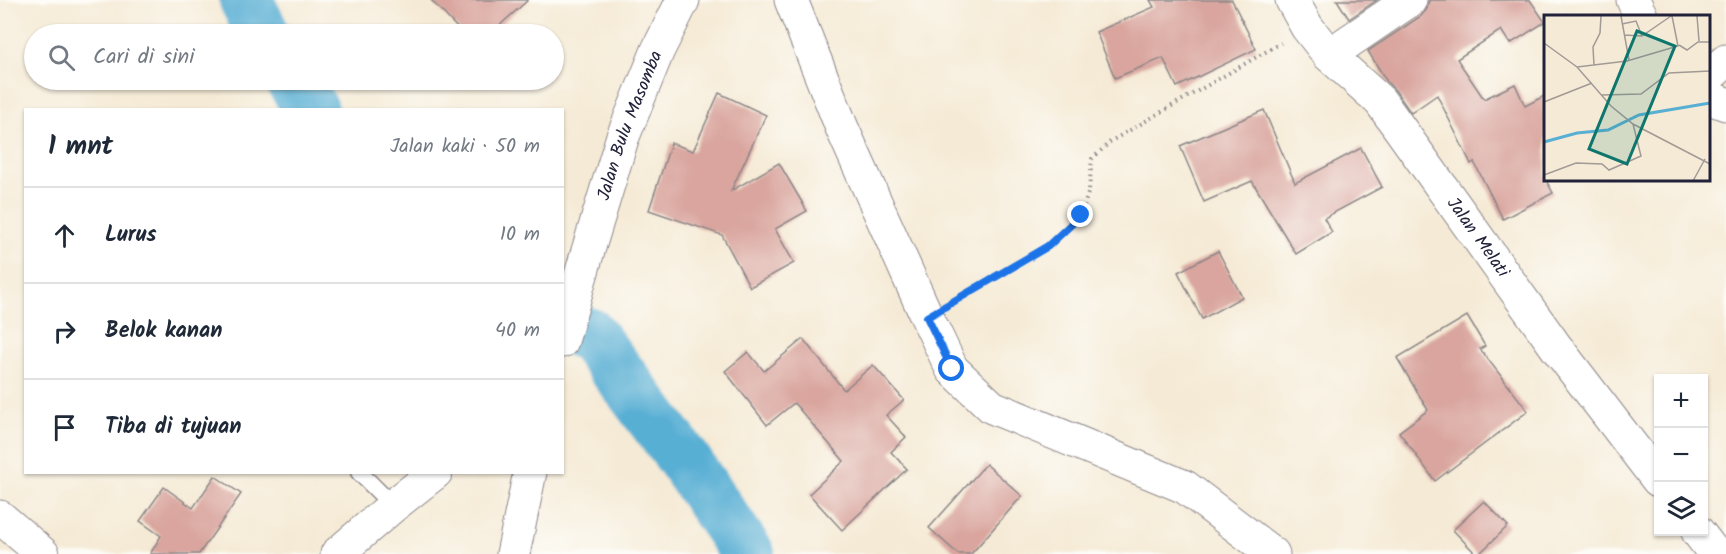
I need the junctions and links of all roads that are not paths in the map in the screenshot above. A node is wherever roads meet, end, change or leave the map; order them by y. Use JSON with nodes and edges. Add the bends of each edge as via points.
{"nodes":[{"id":1,"x":683,"y":0,"type":"edge"},
{"id":2,"x":791,"y":0,"type":"edge"},
{"id":3,"x":1410,"y":0,"type":"edge"},
{"id":4,"x":1633,"y":0,"type":"edge"},
{"id":5,"x":1300,"y":14,"type":"edge"},
{"id":6,"x":1640,"y":15,"type":"edge"},
{"id":7,"x":1329,"y":55,"type":"junction"},
{"id":8,"x":1726,"y":61,"type":"edge"},
{"id":9,"x":1711,"y":74,"type":"edge"},
{"id":10,"x":1711,"y":98,"type":"edge"},
{"id":11,"x":1726,"y":104,"type":"edge"},
{"id":12,"x":564,"y":334,"type":"edge"},
{"id":13,"x":361,"y":474,"type":"edge"},
{"id":14,"x":433,"y":474,"type":"edge"},
{"id":15,"x":530,"y":474,"type":"edge"},
{"id":16,"x":1654,"y":474,"type":"edge"},
{"id":17,"x":393,"y":506,"type":"junction"},
{"id":18,"x":0,"y":517,"type":"edge"},
{"id":19,"x":1702,"y":536,"type":"edge"},
{"id":20,"x":43,"y":554,"type":"edge"},
{"id":21,"x":337,"y":554,"type":"edge"},
{"id":22,"x":513,"y":554,"type":"edge"},
{"id":23,"x":1273,"y":554,"type":"edge"},
{"id":24,"x":1715,"y":554,"type":"edge"}],
"edges":[{"from":1,"to":12,"type":"street","name":"Jalan Bulu Masomba","via":[[622,139]]},
{"from":2,"to":23,"type":"street","via":[[842,128],[952,369],[992,407],[1185,487]]},
{"from":3,"to":7,"type":"street"},
{"from":4,"to":6,"type":"street"},
{"from":5,"to":7,"type":"street","name":"Jalan Melati"},
{"from":7,"to":16,"type":"street","name":"Jalan Melati","via":[[1380,101],[1556,347]]},
{"from":8,"to":9,"type":"street"},
{"from":10,"to":11,"type":"street"},
{"from":13,"to":17,"type":"lane"},
{"from":14,"to":17,"type":"street"},
{"from":15,"to":22,"type":"street"},
{"from":17,"to":21,"type":"street"},
{"from":18,"to":20,"type":"street"},
{"from":19,"to":24,"type":"street"}]}
